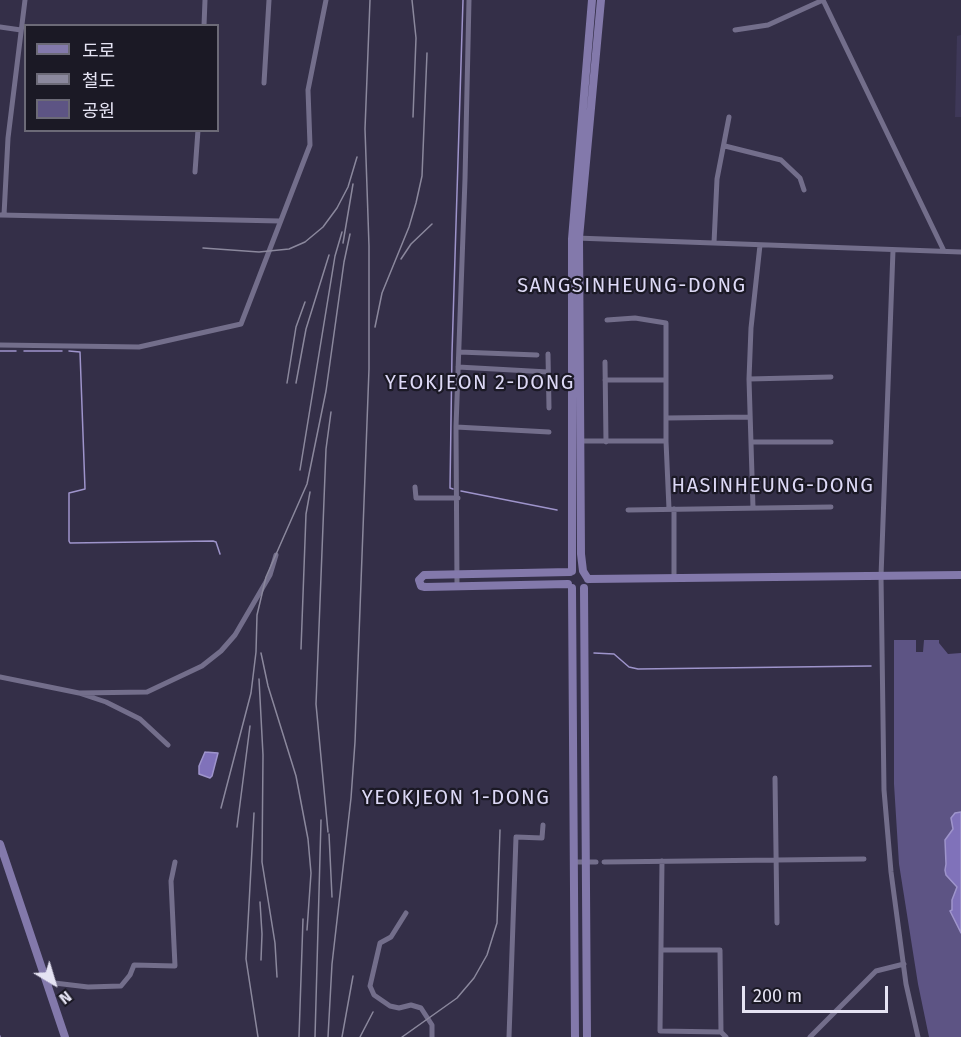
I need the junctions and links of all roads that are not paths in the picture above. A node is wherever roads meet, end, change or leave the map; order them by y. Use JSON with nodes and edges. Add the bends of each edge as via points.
{"nodes":[{"id":1,"x":25,"y":0,"type":"edge"},
{"id":2,"x":205,"y":0,"type":"edge"},
{"id":3,"x":269,"y":0,"type":"edge"},
{"id":4,"x":326,"y":0,"type":"edge"},
{"id":5,"x":470,"y":0,"type":"edge"},
{"id":6,"x":592,"y":0,"type":"edge"},
{"id":7,"x":601,"y":0,"type":"edge"},
{"id":8,"x":823,"y":0,"type":"edge"},
{"id":9,"x":204,"y":24,"type":"edge"},
{"id":10,"x":0,"y":27,"type":"edge"},
{"id":11,"x":21,"y":30,"type":"junction"},
{"id":12,"x":735,"y":30,"type":"dead end"},
{"id":13,"x":264,"y":83,"type":"dead end"},
{"id":14,"x":729,"y":117,"type":"dead end"},
{"id":15,"x":198,"y":132,"type":"edge"},
{"id":16,"x":725,"y":146,"type":"junction"},
{"id":17,"x":195,"y":172,"type":"dead end"},
{"id":18,"x":804,"y":190,"type":"dead end"},
{"id":19,"x":2,"y":215,"type":"edge"},
{"id":20,"x":280,"y":221,"type":"junction"},
{"id":21,"x":575,"y":238,"type":"junction"},
{"id":22,"x":714,"y":243,"type":"junction"},
{"id":23,"x":760,"y":245,"type":"junction"},
{"id":24,"x":893,"y":250,"type":"junction"},
{"id":25,"x":944,"y":251,"type":"junction"},
{"id":26,"x":961,"y":252,"type":"edge"},
{"id":27,"x":607,"y":320,"type":"dead end"},
{"id":28,"x":0,"y":345,"type":"edge"},
{"id":29,"x":459,"y":352,"type":"junction"},
{"id":30,"x":548,"y":354,"type":"dead end"},
{"id":31,"x":537,"y":355,"type":"dead end"},
{"id":32,"x":605,"y":362,"type":"dead end"},
{"id":33,"x":458,"y":367,"type":"junction"},
{"id":34,"x":548,"y":372,"type":"junction"},
{"id":35,"x":831,"y":377,"type":"dead end"},
{"id":36,"x":749,"y":379,"type":"junction"},
{"id":37,"x":605,"y":380,"type":"junction"},
{"id":38,"x":666,"y":380,"type":"junction"},
{"id":39,"x":549,"y":408,"type":"dead end"},
{"id":40,"x":750,"y":417,"type":"junction"},
{"id":41,"x":666,"y":418,"type":"junction"},
{"id":42,"x":456,"y":427,"type":"junction"},
{"id":43,"x":549,"y":432,"type":"dead end"},
{"id":44,"x":580,"y":441,"type":"junction"},
{"id":45,"x":666,"y":441,"type":"junction"},
{"id":46,"x":606,"y":442,"type":"junction"},
{"id":47,"x":751,"y":442,"type":"junction"},
{"id":48,"x":831,"y":442,"type":"dead end"},
{"id":49,"x":416,"y":487,"type":"dead end"},
{"id":50,"x":458,"y":498,"type":"junction"},
{"id":51,"x":831,"y":507,"type":"dead end"},
{"id":52,"x":753,"y":508,"type":"junction"},
{"id":53,"x":672,"y":509,"type":"junction"},
{"id":54,"x":628,"y":510,"type":"dead end"},
{"id":55,"x":276,"y":555,"type":"dead end"},
{"id":56,"x":583,"y":570,"type":"junction"},
{"id":57,"x":571,"y":572,"type":"junction"},
{"id":58,"x":457,"y":575,"type":"junction"},
{"id":59,"x":961,"y":575,"type":"edge"},
{"id":60,"x":881,"y":576,"type":"junction"},
{"id":61,"x":588,"y":579,"type":"junction"},
{"id":62,"x":674,"y":579,"type":"junction"},
{"id":63,"x":457,"y":586,"type":"junction"},
{"id":64,"x":570,"y":586,"type":"junction"},
{"id":65,"x":584,"y":588,"type":"junction"},
{"id":66,"x":0,"y":677,"type":"edge"},
{"id":67,"x":79,"y":693,"type":"junction"},
{"id":68,"x":168,"y":745,"type":"dead end"},
{"id":69,"x":775,"y":778,"type":"dead end"},
{"id":70,"x":543,"y":825,"type":"dead end"},
{"id":71,"x":0,"y":844,"type":"edge"},
{"id":72,"x":864,"y":859,"type":"dead end"},
{"id":73,"x":776,"y":860,"type":"junction"},
{"id":74,"x":175,"y":861,"type":"dead end"},
{"id":75,"x":662,"y":861,"type":"junction"},
{"id":76,"x":574,"y":862,"type":"junction"},
{"id":77,"x":585,"y":862,"type":"junction"},
{"id":78,"x":596,"y":862,"type":"dead end"},
{"id":79,"x":604,"y":862,"type":"dead end"},
{"id":80,"x":406,"y":913,"type":"dead end"},
{"id":81,"x":777,"y":923,"type":"dead end"},
{"id":82,"x":661,"y":950,"type":"junction"},
{"id":83,"x":904,"y":964,"type":"junction"},
{"id":84,"x":46,"y":982,"type":"junction"},
{"id":85,"x":724,"y":1035,"type":"edge"},
{"id":86,"x":65,"y":1037,"type":"edge"},
{"id":87,"x":432,"y":1037,"type":"edge"},
{"id":88,"x":510,"y":1037,"type":"edge"},
{"id":89,"x":575,"y":1037,"type":"edge"},
{"id":90,"x":587,"y":1037,"type":"edge"},
{"id":91,"x":810,"y":1037,"type":"edge"},
{"id":92,"x":918,"y":1037,"type":"edge"}],
"edges":[{"from":1,"to":11,"type":"street"},
{"from":2,"to":9,"type":"street"},
{"from":3,"to":13,"type":"street"},
{"from":4,"to":20,"type":"street","via":[[308,90],[310,145]]},
{"from":5,"to":29,"type":"street"},
{"from":6,"to":21,"type":"main road"},
{"from":7,"to":21,"type":"main road"},
{"from":8,"to":12,"type":"street","via":[[768,25]]},
{"from":8,"to":25,"type":"street"},
{"from":10,"to":11,"type":"street"},
{"from":11,"to":19,"type":"street"},
{"from":14,"to":16,"type":"street"},
{"from":15,"to":17,"type":"street"},
{"from":16,"to":18,"type":"street","via":[[781,160],[800,178]]},
{"from":16,"to":22,"type":"street","via":[[717,179]]},
{"from":19,"to":20,"type":"street"},
{"from":20,"to":28,"type":"street","via":[[244,321],[238,326],[140,347]]},
{"from":21,"to":22,"type":"street"},
{"from":21,"to":44,"type":"main road"},
{"from":21,"to":57,"type":"main road"},
{"from":22,"to":23,"type":"street"},
{"from":23,"to":24,"type":"street"},
{"from":23,"to":36,"type":"street"},
{"from":24,"to":25,"type":"street"},
{"from":24,"to":60,"type":"street"},
{"from":25,"to":26,"type":"street"},
{"from":27,"to":38,"type":"street","via":[[635,318],[666,323]]},
{"from":29,"to":31,"type":"street"},
{"from":29,"to":33,"type":"street"},
{"from":30,"to":34,"type":"street"},
{"from":32,"to":37,"type":"street"},
{"from":33,"to":34,"type":"street"},
{"from":33,"to":42,"type":"street"},
{"from":34,"to":39,"type":"street"},
{"from":35,"to":36,"type":"street"},
{"from":36,"to":40,"type":"street"},
{"from":37,"to":38,"type":"street"},
{"from":37,"to":46,"type":"street"},
{"from":38,"to":41,"type":"street"},
{"from":40,"to":41,"type":"street"},
{"from":40,"to":47,"type":"street"},
{"from":41,"to":45,"type":"street"},
{"from":42,"to":43,"type":"street"},
{"from":42,"to":50,"type":"street"},
{"from":44,"to":46,"type":"street"},
{"from":44,"to":56,"type":"main road"},
{"from":45,"to":46,"type":"street"},
{"from":45,"to":53,"type":"street"},
{"from":47,"to":48,"type":"street"},
{"from":47,"to":52,"type":"street"},
{"from":49,"to":50,"type":"street","via":[[416,498]]},
{"from":50,"to":58,"type":"street"},
{"from":51,"to":52,"type":"street"},
{"from":52,"to":53,"type":"street"},
{"from":53,"to":54,"type":"street"},
{"from":53,"to":62,"type":"street"},
{"from":55,"to":67,"type":"street","via":[[270,575],[235,635],[202,666],[147,692]]},
{"from":56,"to":57,"type":"main road"},
{"from":56,"to":61,"type":"main road"},
{"from":57,"to":58,"type":"main road"},
{"from":57,"to":64,"type":"main road","via":[[567,579]]},
{"from":58,"to":63,"type":"street"},
{"from":58,"to":63,"type":"main road","via":[[424,575],[419,580],[425,587]]},
{"from":59,"to":60,"type":"main road"},
{"from":60,"to":62,"type":"main road"},
{"from":60,"to":83,"type":"street","via":[[884,790]]},
{"from":61,"to":62,"type":"main road"},
{"from":61,"to":65,"type":"main road"},
{"from":63,"to":64,"type":"main road"},
{"from":64,"to":65,"type":"main road"},
{"from":64,"to":76,"type":"main road"},
{"from":65,"to":77,"type":"main road"},
{"from":66,"to":67,"type":"street"},
{"from":67,"to":68,"type":"street","via":[[134,715]]},
{"from":69,"to":73,"type":"street"},
{"from":70,"to":88,"type":"street","via":[[542,838],[516,837]]},
{"from":71,"to":84,"type":"main road"},
{"from":72,"to":73,"type":"street"},
{"from":73,"to":75,"type":"street"},
{"from":73,"to":81,"type":"street"},
{"from":74,"to":84,"type":"street","via":[[171,881],[175,966],[134,965],[121,986]]},
{"from":75,"to":79,"type":"street"},
{"from":75,"to":82,"type":"street"},
{"from":76,"to":77,"type":"street"},
{"from":76,"to":89,"type":"main road"},
{"from":77,"to":78,"type":"street"},
{"from":77,"to":90,"type":"main road"},
{"from":80,"to":87,"type":"street","via":[[391,937],[380,943],[370,986],[374,995],[390,1006],[421,1008],[432,1025]]},
{"from":82,"to":85,"type":"street","via":[[720,950]]},
{"from":82,"to":85,"type":"street","via":[[660,1031]]},
{"from":83,"to":91,"type":"street","via":[[876,971]]},
{"from":83,"to":92,"type":"street"},
{"from":84,"to":86,"type":"main road"}]}
